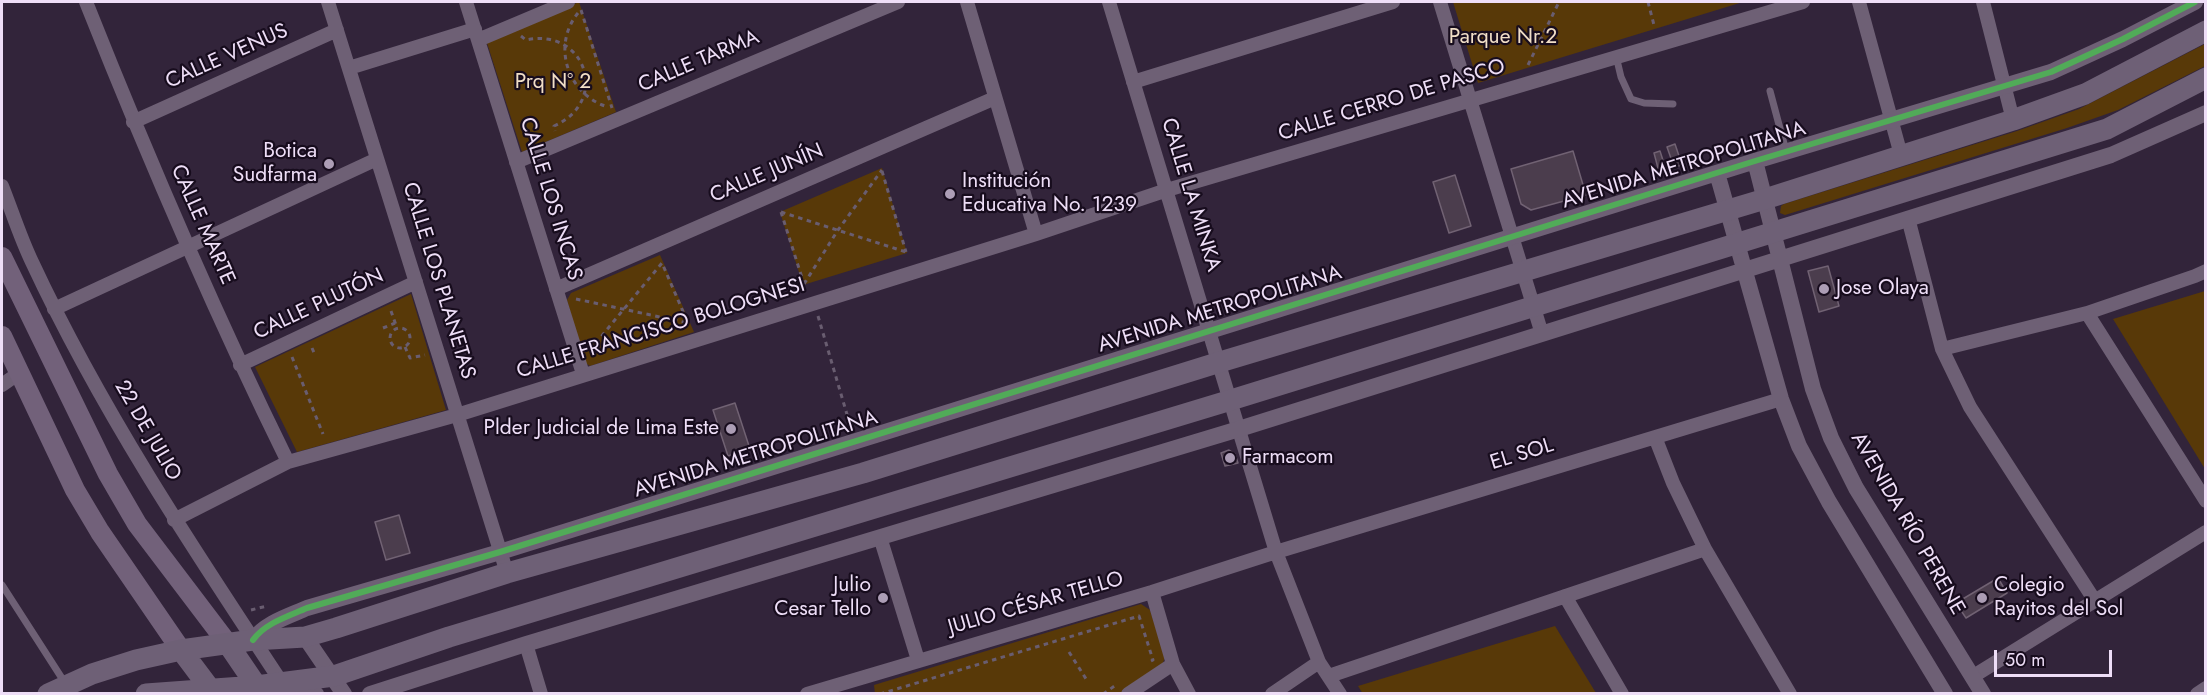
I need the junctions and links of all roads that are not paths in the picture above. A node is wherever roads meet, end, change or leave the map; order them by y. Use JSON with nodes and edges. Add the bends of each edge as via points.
{"nodes":[{"id":1,"x":88,"y":2,"type":"edge"},
{"id":2,"x":328,"y":2,"type":"edge"},
{"id":3,"x":466,"y":2,"type":"edge"},
{"id":4,"x":568,"y":2,"type":"edge"},
{"id":5,"x":898,"y":2,"type":"edge"},
{"id":6,"x":967,"y":2,"type":"edge"},
{"id":7,"x":1109,"y":2,"type":"edge"},
{"id":8,"x":1393,"y":2,"type":"edge"},
{"id":9,"x":1440,"y":2,"type":"edge"},
{"id":10,"x":1803,"y":2,"type":"edge"},
{"id":11,"x":1859,"y":2,"type":"edge"},
{"id":12,"x":1983,"y":2,"type":"edge"},
{"id":13,"x":2194,"y":2,"type":"edge"},
{"id":14,"x":337,"y":30,"type":"junction"},
{"id":15,"x":2205,"y":31,"type":"edge"},
{"id":16,"x":477,"y":35,"type":"junction"},
{"id":17,"x":1616,"y":56,"type":"junction"},
{"id":18,"x":349,"y":68,"type":"junction"},
{"id":19,"x":2205,"y":78,"type":"edge"},
{"id":20,"x":1133,"y":82,"type":"junction"},
{"id":21,"x":2005,"y":85,"type":"junction"},
{"id":22,"x":1770,"y":91,"type":"dead end"},
{"id":23,"x":995,"y":98,"type":"junction"},
{"id":24,"x":1470,"y":99,"type":"junction"},
{"id":25,"x":1673,"y":104,"type":"dead end"},
{"id":26,"x":2205,"y":113,"type":"edge"},
{"id":27,"x":1892,"y":119,"type":"junction"},
{"id":28,"x":2013,"y":120,"type":"junction"},
{"id":29,"x":133,"y":122,"type":"junction"},
{"id":30,"x":1786,"y":151,"type":"junction"},
{"id":31,"x":1900,"y":155,"type":"junction"},
{"id":32,"x":377,"y":159,"type":"junction"},
{"id":33,"x":1755,"y":161,"type":"junction"},
{"id":34,"x":516,"y":162,"type":"junction"},
{"id":35,"x":1717,"y":173,"type":"junction"},
{"id":36,"x":2,"y":186,"type":"edge"},
{"id":37,"x":1167,"y":190,"type":"junction"},
{"id":38,"x":1765,"y":199,"type":"junction"},
{"id":39,"x":1728,"y":210,"type":"junction"},
{"id":40,"x":1908,"y":218,"type":"junction"},
{"id":41,"x":1773,"y":233,"type":"junction"},
{"id":42,"x":1036,"y":234,"type":"junction"},
{"id":43,"x":1512,"y":236,"type":"junction"},
{"id":44,"x":1738,"y":244,"type":"junction"},
{"id":45,"x":188,"y":246,"type":"junction"},
{"id":46,"x":2,"y":257,"type":"edge"},
{"id":47,"x":1780,"y":259,"type":"junction"},
{"id":48,"x":1745,"y":270,"type":"junction"},
{"id":49,"x":2205,"y":271,"type":"edge"},
{"id":50,"x":1523,"y":272,"type":"junction"},
{"id":51,"x":416,"y":282,"type":"junction"},
{"id":52,"x":556,"y":289,"type":"junction"},
{"id":53,"x":1534,"y":306,"type":"junction"},
{"id":54,"x":54,"y":309,"type":"junction"},
{"id":55,"x":2087,"y":313,"type":"junction"},
{"id":56,"x":1210,"y":331,"type":"junction"},
{"id":57,"x":1542,"y":334,"type":"junction"},
{"id":58,"x":2,"y":336,"type":"edge"},
{"id":59,"x":1942,"y":349,"type":"junction"},
{"id":60,"x":1220,"y":362,"type":"junction"},
{"id":61,"x":240,"y":365,"type":"junction"},
{"id":62,"x":19,"y":374,"type":"junction"},
{"id":63,"x":583,"y":374,"type":"junction"},
{"id":64,"x":2,"y":385,"type":"edge"},
{"id":65,"x":1781,"y":399,"type":"junction"},
{"id":66,"x":1231,"y":400,"type":"junction"},
{"id":67,"x":457,"y":415,"type":"junction"},
{"id":68,"x":1239,"y":429,"type":"junction"},
{"id":69,"x":1655,"y":437,"type":"junction"},
{"id":70,"x":288,"y":462,"type":"junction"},
{"id":71,"x":2205,"y":501,"type":"edge"},
{"id":72,"x":174,"y":520,"type":"junction"},
{"id":73,"x":2205,"y":532,"type":"edge"},
{"id":74,"x":880,"y":537,"type":"junction"},
{"id":75,"x":1705,"y":549,"type":"junction"},
{"id":76,"x":500,"y":552,"type":"junction"},
{"id":77,"x":1276,"y":552,"type":"junction"},
{"id":78,"x":507,"y":573,"type":"junction"},
{"id":79,"x":2,"y":585,"type":"edge"},
{"id":80,"x":1152,"y":592,"type":"junction"},
{"id":81,"x":1566,"y":596,"type":"junction"},
{"id":82,"x":2095,"y":601,"type":"junction"},
{"id":83,"x":305,"y":637,"type":"junction"},
{"id":84,"x":253,"y":640,"type":"junction"},
{"id":85,"x":228,"y":644,"type":"junction"},
{"id":86,"x":526,"y":644,"type":"junction"},
{"id":87,"x":181,"y":650,"type":"junction"},
{"id":88,"x":918,"y":660,"type":"junction"},
{"id":89,"x":1318,"y":663,"type":"junction"},
{"id":90,"x":1173,"y":664,"type":"junction"},
{"id":91,"x":1329,"y":676,"type":"junction"},
{"id":92,"x":1972,"y":677,"type":"junction"},
{"id":93,"x":282,"y":683,"type":"junction"},
{"id":94,"x":339,"y":685,"type":"edge"},
{"id":95,"x":2205,"y":688,"type":"edge"},
{"id":96,"x":259,"y":689,"type":"edge"},
{"id":97,"x":57,"y":690,"type":"edge"},
{"id":98,"x":206,"y":692,"type":"edge"},
{"id":99,"x":146,"y":693,"type":"edge"},
{"id":100,"x":316,"y":693,"type":"edge"},
{"id":101,"x":370,"y":693,"type":"edge"},
{"id":102,"x":541,"y":693,"type":"edge"},
{"id":103,"x":807,"y":693,"type":"edge"},
{"id":104,"x":1128,"y":693,"type":"edge"},
{"id":105,"x":1189,"y":693,"type":"edge"},
{"id":106,"x":1272,"y":693,"type":"edge"},
{"id":107,"x":1340,"y":693,"type":"edge"},
{"id":108,"x":1622,"y":693,"type":"edge"},
{"id":109,"x":1790,"y":693,"type":"edge"},
{"id":110,"x":1945,"y":693,"type":"edge"},
{"id":111,"x":1983,"y":693,"type":"edge"},
{"id":112,"x":2197,"y":693,"type":"edge"}],
"edges":[{"from":1,"to":29,"type":"street","name":"CALLE MARTE"},
{"from":2,"to":14,"type":"street","name":"CALLE LOS PLANETAS"},
{"from":3,"to":16,"type":"street","name":"CALLE LOS INCAS"},
{"from":4,"to":16,"type":"street"},
{"from":5,"to":34,"type":"street","name":"CALLE TARMA"},
{"from":6,"to":23,"type":"street"},
{"from":7,"to":20,"type":"street","name":"CALLE LA MINKA"},
{"from":8,"to":20,"type":"street"},
{"from":9,"to":24,"type":"street"},
{"from":10,"to":17,"type":"street","name":"CALLE CERRO DE PASCO"},
{"from":11,"to":27,"type":"street"},
{"from":12,"to":21,"type":"street"},
{"from":13,"to":21,"type":"street","name":"AVENIDA METROPOLITANA","via":[[2051,72]]},
{"from":14,"to":18,"type":"street","name":"CALLE LOS PLANETAS"},
{"from":14,"to":29,"type":"street","name":"CALLE VENUS"},
{"from":15,"to":28,"type":"main road","name":"AVENIDA METROPOLITANA","via":[[2085,94]]},
{"from":16,"to":18,"type":"street"},
{"from":16,"to":34,"type":"street","name":"CALLE LOS INCAS"},
{"from":17,"to":24,"type":"street","name":"CALLE CERRO DE PASCO"},
{"from":17,"to":25,"type":"lane","via":[[1632,99]]},
{"from":18,"to":32,"type":"street","name":"CALLE LOS PLANETAS"},
{"from":19,"to":41,"type":"main road","via":[[2107,129]]},
{"from":20,"to":37,"type":"street","name":"CALLE LA MINKA"},
{"from":21,"to":27,"type":"street","name":"AVENIDA METROPOLITANA"},
{"from":21,"to":28,"type":"street"},
{"from":22,"to":30,"type":"lane"},
{"from":23,"to":42,"type":"street"},
{"from":23,"to":52,"type":"street","name":"CALLE JUNÍN"},
{"from":24,"to":37,"type":"street","name":"CALLE CERRO DE PASCO"},
{"from":24,"to":43,"type":"street"},
{"from":26,"to":40,"type":"street","via":[[2111,155]]},
{"from":27,"to":30,"type":"street","name":"AVENIDA METROPOLITANA"},
{"from":27,"to":31,"type":"street"},
{"from":28,"to":31,"type":"main road","name":"AVENIDA METROPOLITANA"},
{"from":29,"to":45,"type":"street","name":"CALLE MARTE"},
{"from":30,"to":33,"type":"street","name":"AVENIDA METROPOLITANA"},
{"from":31,"to":38,"type":"main road","name":"AVENIDA METROPOLITANA"},
{"from":32,"to":45,"type":"street"},
{"from":32,"to":51,"type":"street","name":"CALLE LOS PLANETAS"},
{"from":33,"to":35,"type":"street","name":"AVENIDA METROPOLITANA"},
{"from":33,"to":38,"type":"street","name":"AVENIDA RÍO PERENE"},
{"from":34,"to":52,"type":"street","name":"CALLE LOS INCAS"},
{"from":35,"to":39,"type":"street"},
{"from":35,"to":43,"type":"street","name":"AVENIDA METROPOLITANA"},
{"from":36,"to":54,"type":"street","name":"22 DE JULIO"},
{"from":37,"to":42,"type":"street","name":"CALLE FRANCISCO BOLOGNESI"},
{"from":37,"to":56,"type":"street","name":"CALLE LA MINKA"},
{"from":38,"to":39,"type":"main road","name":"AVENIDA METROPOLITANA"},
{"from":38,"to":41,"type":"street","name":"AVENIDA RÍO PERENE"},
{"from":39,"to":44,"type":"street"},
{"from":39,"to":50,"type":"main road","name":"AVENIDA METROPOLITANA"},
{"from":40,"to":47,"type":"street"},
{"from":40,"to":59,"type":"street"},
{"from":41,"to":44,"type":"main road"},
{"from":41,"to":47,"type":"street","name":"AVENIDA RÍO PERENE"},
{"from":42,"to":63,"type":"street","name":"CALLE FRANCISCO BOLOGNESI"},
{"from":43,"to":50,"type":"street"},
{"from":43,"to":56,"type":"street","name":"AVENIDA METROPOLITANA"},
{"from":44,"to":48,"type":"street"},
{"from":44,"to":53,"type":"main road"},
{"from":45,"to":54,"type":"street"},
{"from":45,"to":61,"type":"street","name":"CALLE MARTE"},
{"from":46,"to":85,"type":"main road","via":[[108,474],[138,524]]},
{"from":47,"to":48,"type":"street"},
{"from":47,"to":92,"type":"street","name":"AVENIDA RÍO PERENE","via":[[1813,389],[1831,438],[1856,488]]},
{"from":48,"to":57,"type":"street"},
{"from":48,"to":65,"type":"street"},
{"from":49,"to":55,"type":"street"},
{"from":50,"to":53,"type":"street"},
{"from":50,"to":60,"type":"main road","name":"AVENIDA METROPOLITANA"},
{"from":51,"to":61,"type":"street","name":"CALLE PLUTÓN"},
{"from":51,"to":67,"type":"street","name":"CALLE LOS PLANETAS"},
{"from":52,"to":63,"type":"street","name":"CALLE LOS INCAS"},
{"from":53,"to":57,"type":"street"},
{"from":53,"to":66,"type":"main road"},
{"from":54,"to":72,"type":"street","name":"22 DE JULIO"},
{"from":55,"to":59,"type":"street"},
{"from":55,"to":71,"type":"street"},
{"from":56,"to":60,"type":"street","name":"CALLE LA MINKA"},
{"from":56,"to":76,"type":"street","name":"AVENIDA METROPOLITANA"},
{"from":57,"to":68,"type":"street"},
{"from":58,"to":62,"type":"main road"},
{"from":59,"to":82,"type":"street","via":[[1970,407]]},
{"from":60,"to":66,"type":"street","name":"CALLE LA MINKA"},
{"from":60,"to":78,"type":"main road","name":"AVENIDA METROPOLITANA","via":[[863,473]]},
{"from":61,"to":70,"type":"street","name":"CALLE MARTE"},
{"from":62,"to":64,"type":"street"},
{"from":62,"to":87,"type":"main road","via":[[75,490]]},
{"from":63,"to":67,"type":"street","name":"CALLE FRANCISCO BOLOGNESI"},
{"from":65,"to":69,"type":"street","name":"EL SOL"},
{"from":65,"to":110,"type":"street","via":[[1812,475]]},
{"from":66,"to":68,"type":"street","name":"CALLE LA MINKA"},
{"from":66,"to":94,"type":"main road","via":[[449,637]]},
{"from":67,"to":70,"type":"street","name":"CALLE FRANCISCO BOLOGNESI"},
{"from":67,"to":76,"type":"street","name":"CALLE LOS PLANETAS"},
{"from":68,"to":74,"type":"street"},
{"from":68,"to":77,"type":"street","name":"CALLE LA MINKA"},
{"from":69,"to":75,"type":"street"},
{"from":69,"to":77,"type":"street","name":"EL SOL"},
{"from":70,"to":72,"type":"street","name":"CALLE FRANCISCO BOLOGNESI"},
{"from":72,"to":84,"type":"street","name":"22 DE JULIO"},
{"from":73,"to":82,"type":"street"},
{"from":74,"to":86,"type":"street"},
{"from":74,"to":88,"type":"street"},
{"from":75,"to":81,"type":"street"},
{"from":75,"to":109,"type":"street"},
{"from":76,"to":78,"type":"street","name":"CALLE LOS PLANETAS"},
{"from":76,"to":84,"type":"street","name":"AVENIDA METROPOLITANA","via":[[308,608],[281,619]]},
{"from":77,"to":80,"type":"street","name":"JULIO CÉSAR TELLO"},
{"from":77,"to":89,"type":"street","name":"CALLE LA MINKA"},
{"from":78,"to":83,"type":"main road","name":"AVENIDA METROPOLITANA"},
{"from":79,"to":97,"type":"lane"},
{"from":80,"to":88,"type":"street","name":"JULIO CÉSAR TELLO"},
{"from":80,"to":90,"type":"street"},
{"from":81,"to":91,"type":"street"},
{"from":81,"to":108,"type":"street"},
{"from":82,"to":92,"type":"street"},
{"from":83,"to":84,"type":"main road","name":"AVENIDA METROPOLITANA"},
{"from":83,"to":94,"type":"street"},
{"from":84,"to":85,"type":"main road","name":"AVENIDA METROPOLITANA"},
{"from":84,"to":93,"type":"street","name":"22 DE JULIO"},
{"from":85,"to":87,"type":"main road","name":"AVENIDA METROPOLITANA"},
{"from":85,"to":96,"type":"main road"},
{"from":86,"to":101,"type":"street"},
{"from":86,"to":102,"type":"street"},
{"from":87,"to":97,"type":"main road","name":"AVENIDA METROPOLITANA","via":[[92,674]]},
{"from":87,"to":98,"type":"main road"},
{"from":88,"to":103,"type":"street","name":"JULIO CÉSAR TELLO"},
{"from":89,"to":91,"type":"street","name":"CALLE LA MINKA"},
{"from":89,"to":106,"type":"street"},
{"from":90,"to":104,"type":"street"},
{"from":90,"to":105,"type":"street"},
{"from":91,"to":107,"type":"street","name":"CALLE LA MINKA"},
{"from":92,"to":111,"type":"street","name":"AVENIDA RÍO PERENE"},
{"from":93,"to":94,"type":"main road"},
{"from":93,"to":96,"type":"main road"},
{"from":93,"to":100,"type":"street"},
{"from":95,"to":112,"type":"street"},
{"from":96,"to":98,"type":"main road"},
{"from":98,"to":99,"type":"main road"}]}
